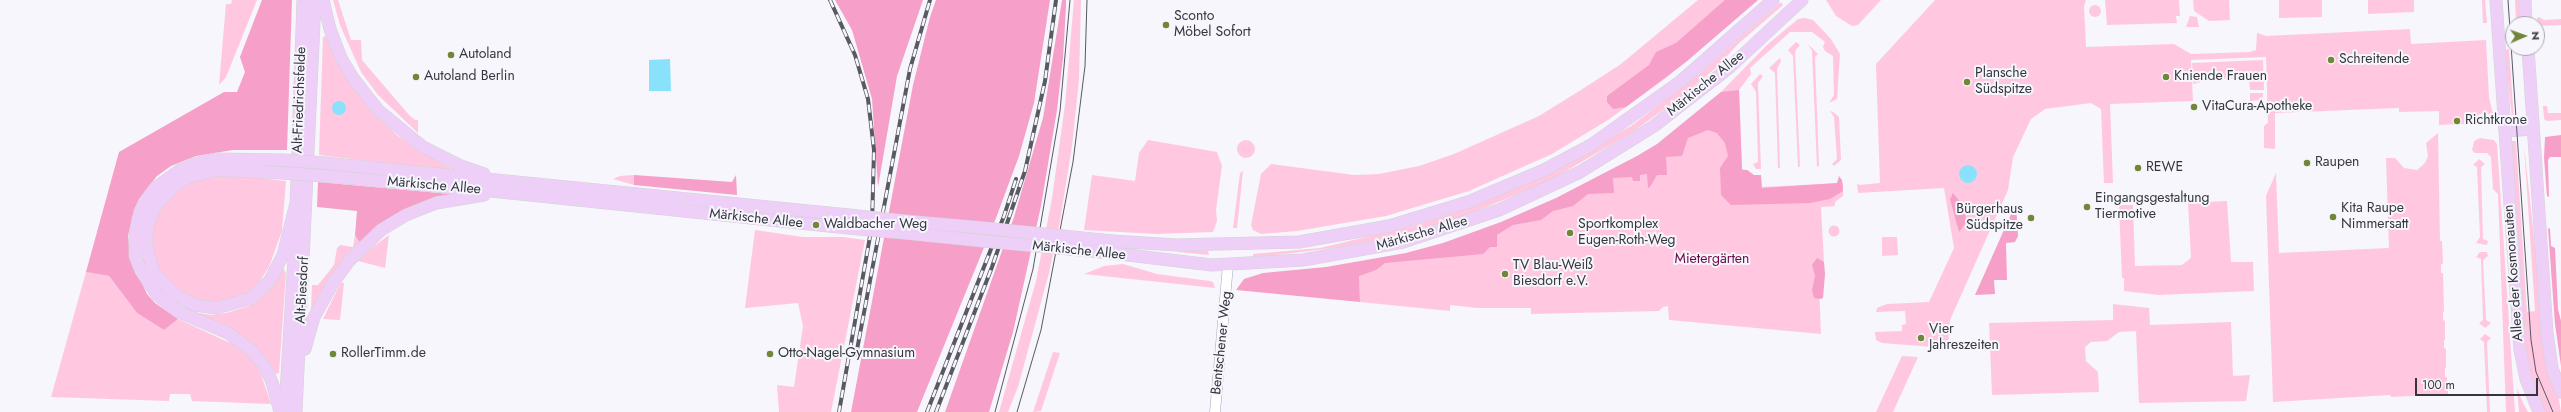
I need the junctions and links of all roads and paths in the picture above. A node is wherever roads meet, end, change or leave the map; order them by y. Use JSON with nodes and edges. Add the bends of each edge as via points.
{"nodes":[{"id":1,"x":303,"y":0,"type":"edge"},
{"id":2,"x":316,"y":0,"type":"edge"},
{"id":3,"x":323,"y":0,"type":"edge"},
{"id":4,"x":1773,"y":0,"type":"edge"},
{"id":5,"x":1802,"y":0,"type":"edge"},
{"id":6,"x":2496,"y":0,"type":"edge"},
{"id":7,"x":2525,"y":0,"type":"edge"},
{"id":8,"x":2526,"y":16,"type":"edge"},
{"id":9,"x":2528,"y":56,"type":"edge"},
{"id":10,"x":2533,"y":130,"type":"junction"},
{"id":11,"x":2505,"y":131,"type":"junction"},
{"id":12,"x":308,"y":167,"type":"joint"},
{"id":13,"x":516,"y":182,"type":"junction"},
{"id":14,"x":527,"y":196,"type":"junction"},
{"id":15,"x":297,"y":199,"type":"junction"},
{"id":16,"x":736,"y":210,"type":"junction"},
{"id":17,"x":984,"y":235,"type":"junction"},
{"id":18,"x":1231,"y":245,"type":"junction"},
{"id":19,"x":1230,"y":268,"type":"junction"},
{"id":20,"x":298,"y":376,"type":"junction"},
{"id":21,"x":2561,"y":392,"type":"edge"},
{"id":22,"x":280,"y":412,"type":"edge"},
{"id":23,"x":285,"y":412,"type":"edge"},
{"id":24,"x":296,"y":412,"type":"edge"},
{"id":25,"x":1215,"y":412,"type":"edge"},
{"id":26,"x":2539,"y":412,"type":"edge"}],
"edges":[{"from":1,"to":15,"type":"main road","name":"Alt-Friedrichsfelde"},
{"from":2,"to":12,"type":"main road","name":"Alt-Friedrichsfelde"},
{"from":3,"to":13,"type":"main road","via":[[341,58],[353,78],[387,119],[423,147],[450,161],[480,173]]},
{"from":4,"to":18,"type":"main road","name":"Märkische Allee","via":[[1644,109],[1591,145],[1544,170],[1468,202],[1389,226],[1299,242]]},
{"from":5,"to":19,"type":"main road","name":"Märkische Allee","via":[[1730,67],[1654,126],[1580,172],[1526,200],[1403,242],[1320,258]]},
{"from":6,"to":11,"type":"main road","name":"Allee der Kosmonauten"},
{"from":7,"to":8,"type":"main road"},
{"from":9,"to":10,"type":"main road","name":"Allee der Kosmonauten"},
{"from":10,"to":11,"type":"main road"},
{"from":10,"to":21,"type":"main road","name":"Allee der Kosmonauten","via":[[2548,347],[2554,376]]},
{"from":11,"to":26,"type":"main road","name":"Allee der Kosmonauten","via":[[2520,350],[2526,379]]},
{"from":12,"to":20,"type":"main road","name":"Alt-Biesdorf"},
{"from":13,"to":16,"type":"main road","name":"Märkische Allee"},
{"from":13,"to":22,"type":"main road","name":"Märkische Allee","bridge":true,"via":[[325,163],[216,159],[180,170],[155,188],[144,203],[138,218],[135,256],[141,271],[157,295],[177,311],[228,333],[252,351],[265,367],[272,382]]},
{"from":14,"to":15,"type":"main road","name":"Märkische Allee","bridge":true,"via":[[324,176],[217,170],[189,177],[176,184],[156,205],[148,224],[146,244],[154,273],[174,294],[195,305],[216,308],[252,298],[270,280],[283,255]]},
{"from":14,"to":16,"type":"main road","name":"Märkische Allee"},
{"from":14,"to":20,"type":"main road","via":[[476,196],[436,202],[406,215],[381,230],[349,260],[332,283],[314,318]]},
{"from":15,"to":23,"type":"main road","name":"Alt-Biesdorf"},
{"from":16,"to":17,"type":"main road","name":"Märkische Allee","bridge":true,"via":[[756,218],[848,228],[904,233]]},
{"from":16,"to":17,"type":"main road","name":"Märkische Allee","bridge":true,"via":[[757,206],[849,215],[905,221]]},
{"from":17,"to":18,"type":"main road","name":"Märkische Allee","bridge":true,"via":[[1177,245]]},
{"from":17,"to":19,"type":"main road","name":"Märkische Allee","bridge":true},
{"from":18,"to":19,"type":"main road"},
{"from":19,"to":25,"type":"street","name":"Bentschener Weg"},
{"from":20,"to":24,"type":"main road","name":"Alt-Biesdorf"}]}
